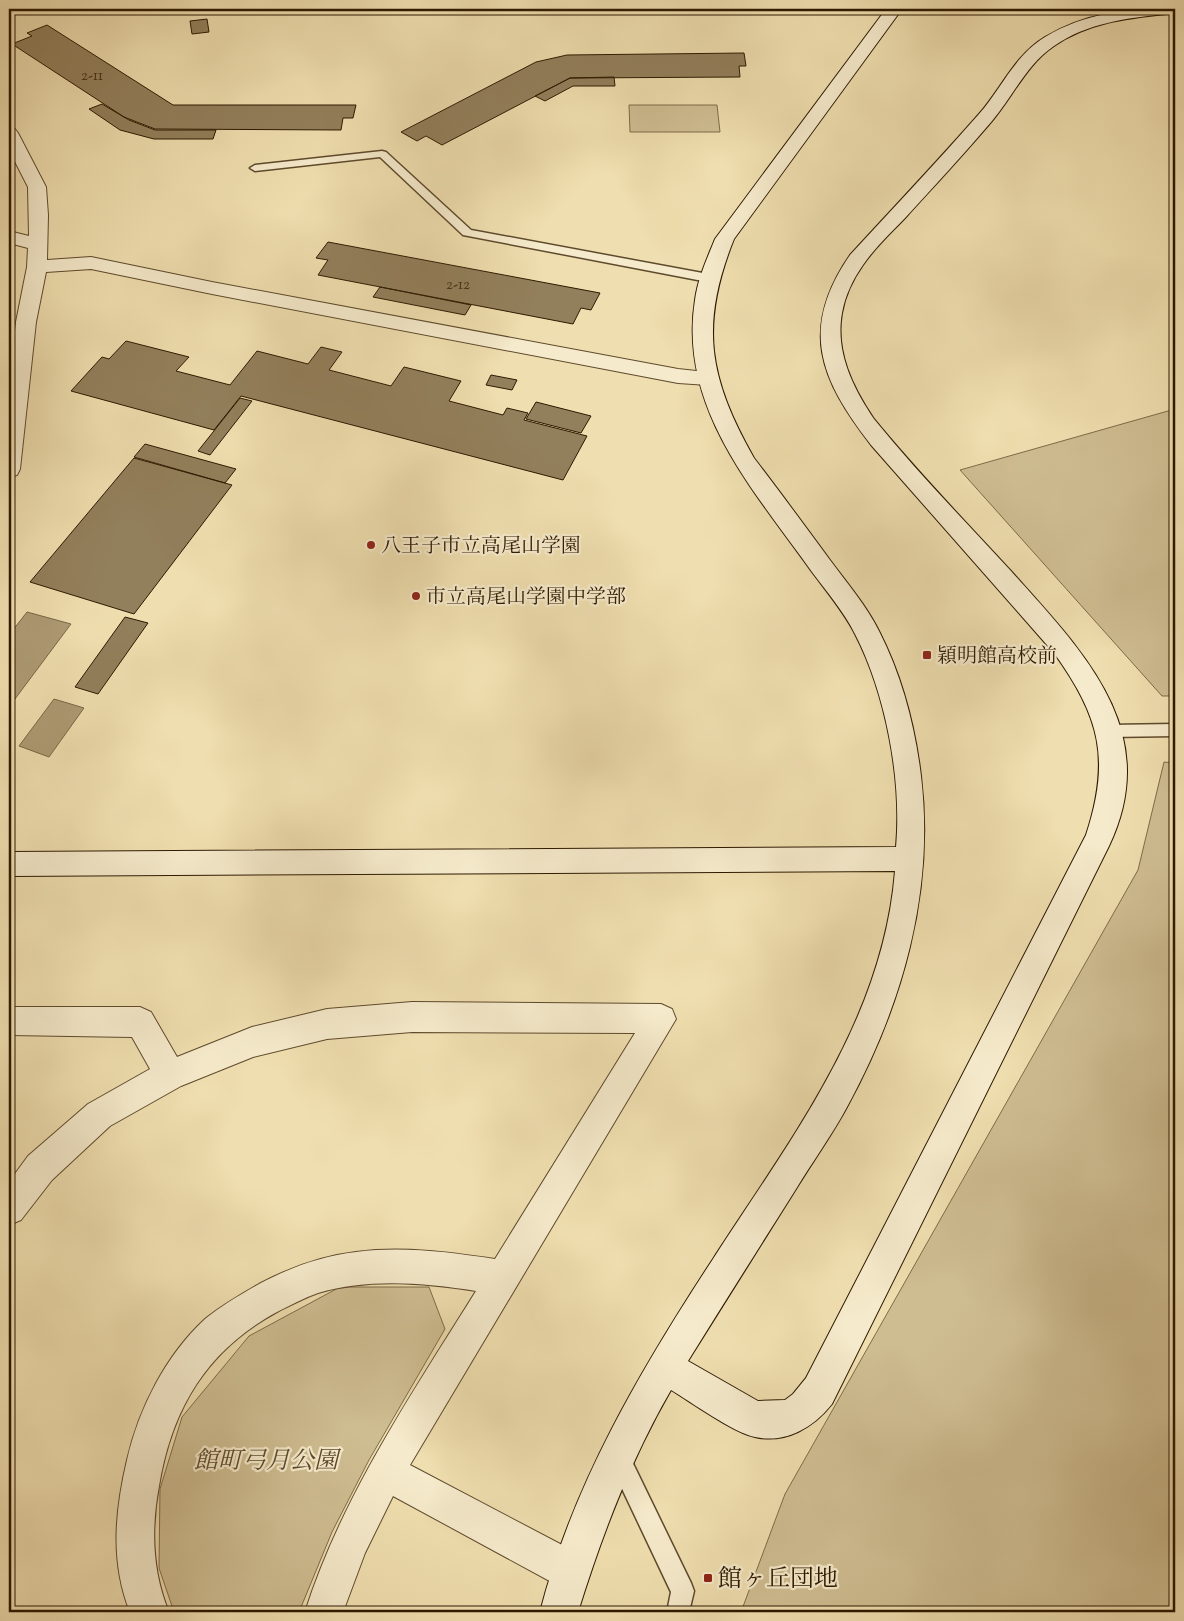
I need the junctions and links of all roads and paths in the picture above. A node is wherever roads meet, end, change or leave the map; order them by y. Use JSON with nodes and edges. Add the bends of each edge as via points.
{"nodes":[{"id":1,"x":894,"y":9,"type":"edge"},
{"id":2,"x":1166,"y":9,"type":"edge"},
{"id":3,"x":9,"y":133,"type":"edge"},
{"id":4,"x":255,"y":168,"type":"dead end"},
{"id":5,"x":9,"y":237,"type":"edge"},
{"id":6,"x":38,"y":244,"type":"junction"},
{"id":7,"x":36,"y":268,"type":"junction"},
{"id":8,"x":708,"y":278,"type":"junction"},
{"id":9,"x":708,"y":378,"type":"junction"},
{"id":10,"x":9,"y":469,"type":"edge"},
{"id":11,"x":1175,"y":730,"type":"edge"},
{"id":12,"x":1109,"y":731,"type":"junction"},
{"id":13,"x":910,"y":860,"type":"junction"},
{"id":14,"x":9,"y":864,"type":"edge"},
{"id":15,"x":9,"y":1021,"type":"edge"},
{"id":16,"x":170,"y":1075,"type":"junction"},
{"id":17,"x":9,"y":1208,"type":"edge"},
{"id":18,"x":504,"y":1278,"type":"junction"},
{"id":19,"x":665,"y":1367,"type":"junction"},
{"id":20,"x":617,"y":1455,"type":"junction"},
{"id":21,"x":385,"y":1472,"type":"junction"},
{"id":22,"x":571,"y":1571,"type":"junction"},
{"id":23,"x":149,"y":1612,"type":"edge"},
{"id":24,"x":324,"y":1612,"type":"edge"},
{"id":25,"x":559,"y":1612,"type":"edge"},
{"id":26,"x":678,"y":1612,"type":"edge"}],
"edges":[{"from":1,"to":8,"type":"street","via":[[734,225],[715,258]]},
{"from":2,"to":12,"type":"street","via":[[1113,16],[1084,24],[1048,42],[1035,53],[985,118],[857,259],[840,283],[830,325],[837,372],[862,418],[1063,646],[1094,691]]},
{"from":3,"to":6,"type":"street","via":[[37,187]]},
{"from":4,"to":8,"type":"lane","via":[[382,154],[467,234]]},
{"from":5,"to":6,"type":"street"},
{"from":6,"to":7,"type":"street"},
{"from":7,"to":9,"type":"street","via":[[91,263],[678,376]]},
{"from":7,"to":10,"type":"street","via":[[26,322]]},
{"from":8,"to":9,"type":"street","via":[[701,330]]},
{"from":9,"to":13,"type":"street","via":[[718,411],[742,456],[858,616],[880,656],[908,774]]},
{"from":11,"to":12,"type":"lane"},
{"from":12,"to":19,"type":"street","via":[[1114,760],[1112,790],[1108,814],[1099,837],[819,1391],[804,1411],[783,1419],[754,1419]]},
{"from":13,"to":14,"type":"street"},
{"from":13,"to":19,"type":"street","via":[[898,945],[887,984],[855,1060],[830,1106]]},
{"from":15,"to":16,"type":"street","via":[[140,1022]]},
{"from":16,"to":17,"type":"street","via":[[99,1115],[40,1168]]},
{"from":16,"to":18,"type":"street","via":[[252,1042],[327,1024],[412,1017],[661,1019]]},
{"from":18,"to":21,"type":"street"},
{"from":18,"to":23,"type":"street","via":[[434,1267],[334,1272],[286,1288],[236,1317],[199,1350],[168,1398],[147,1446],[138,1491],[134,1535],[136,1571]]},
{"from":19,"to":20,"type":"street"},
{"from":20,"to":22,"type":"street"},
{"from":20,"to":26,"type":"lane","via":[[682,1591]]},
{"from":21,"to":22,"type":"street"},
{"from":21,"to":24,"type":"street","via":[[349,1545]]},
{"from":22,"to":25,"type":"street"}]}
